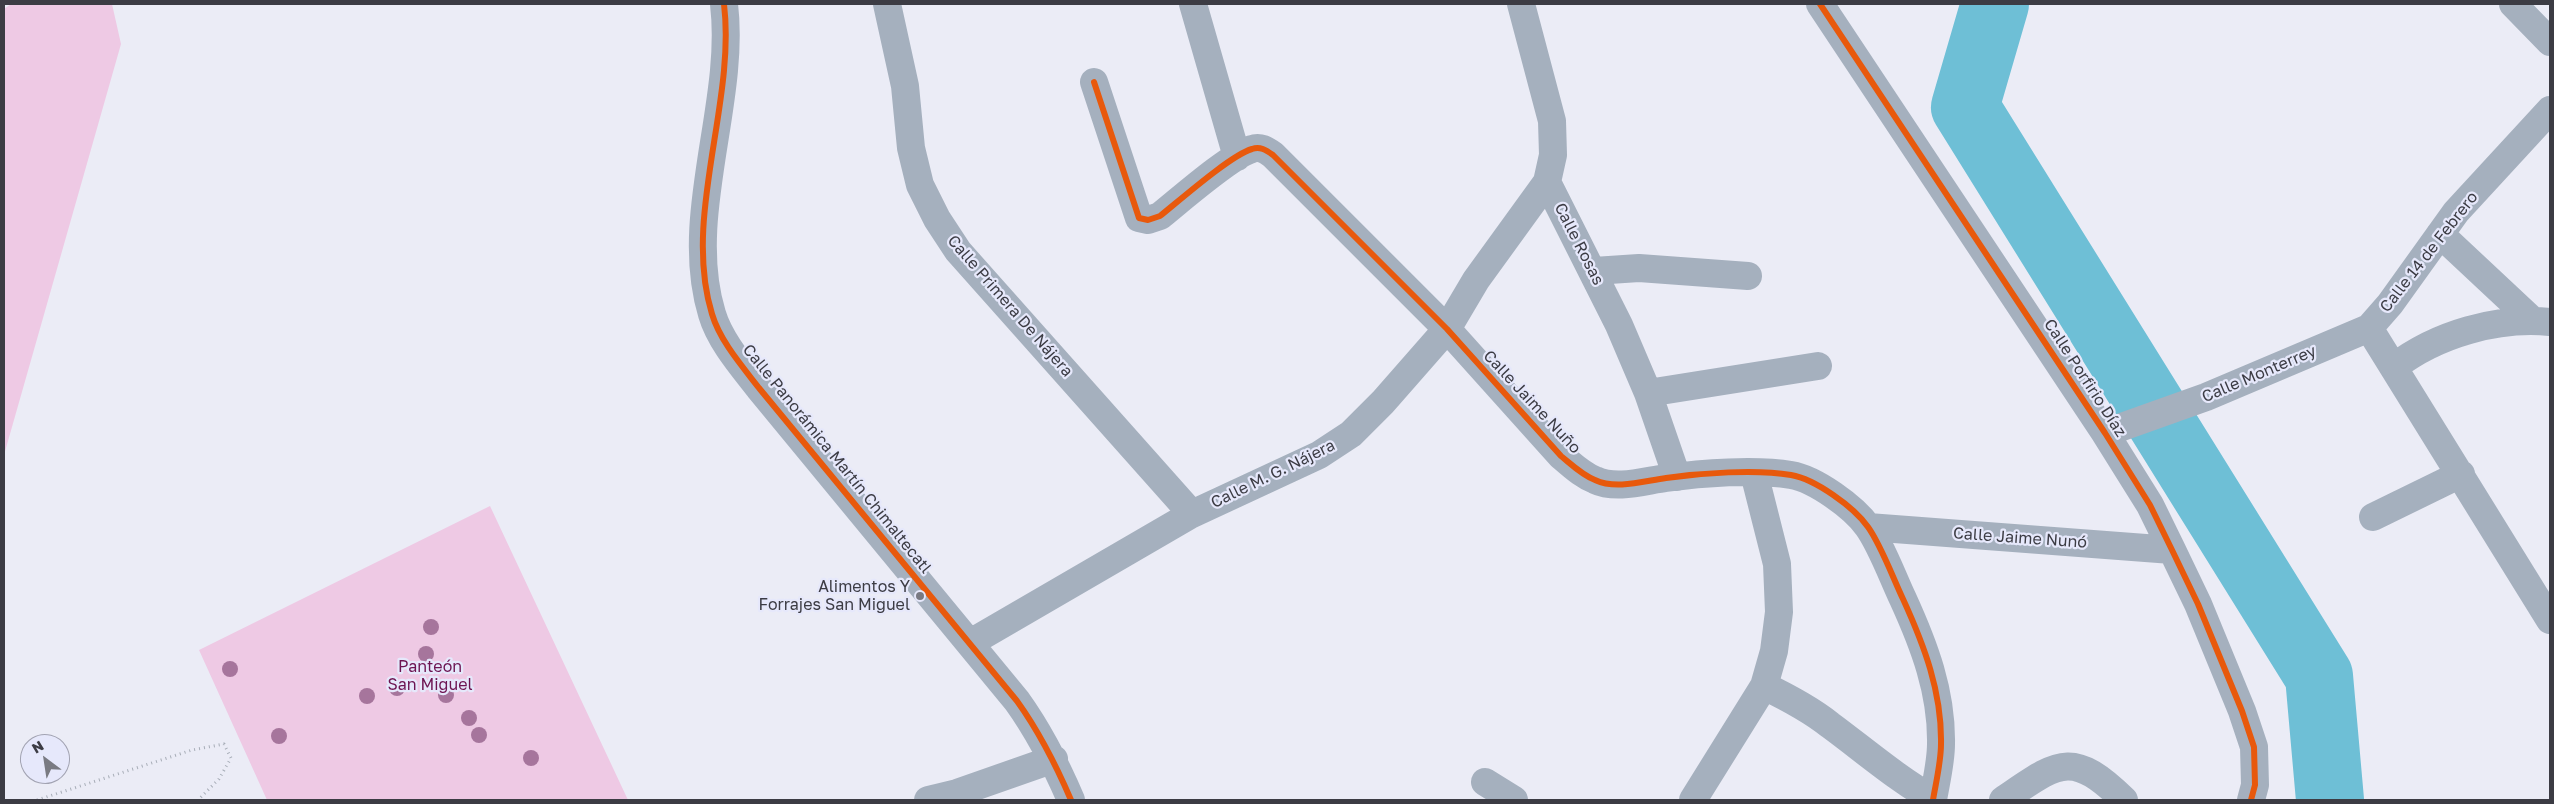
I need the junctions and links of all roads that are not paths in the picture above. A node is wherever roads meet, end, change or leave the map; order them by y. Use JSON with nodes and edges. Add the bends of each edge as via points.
{"nodes":[{"id":1,"x":724,"y":4,"type":"edge"},
{"id":2,"x":887,"y":4,"type":"edge"},
{"id":3,"x":1193,"y":4,"type":"edge"},
{"id":4,"x":1521,"y":4,"type":"edge"},
{"id":5,"x":1820,"y":4,"type":"edge"},
{"id":6,"x":2514,"y":4,"type":"edge"},
{"id":7,"x":2550,"y":42,"type":"edge"},
{"id":8,"x":1094,"y":82,"type":"dead end"},
{"id":9,"x":2550,"y":110,"type":"edge"},
{"id":10,"x":1237,"y":157,"type":"junction"},
{"id":11,"x":1547,"y":182,"type":"junction"},
{"id":12,"x":2440,"y":234,"type":"junction"},
{"id":13,"x":1594,"y":271,"type":"junction"},
{"id":14,"x":1748,"y":276,"type":"dead end"},
{"id":15,"x":2542,"y":321,"type":"edge"},
{"id":16,"x":2369,"y":328,"type":"junction"},
{"id":17,"x":1447,"y":329,"type":"junction"},
{"id":18,"x":1818,"y":366,"type":"dead end"},
{"id":19,"x":2394,"y":367,"type":"junction"},
{"id":20,"x":1648,"y":393,"type":"junction"},
{"id":21,"x":2105,"y":433,"type":"junction"},
{"id":22,"x":1754,"y":473,"type":"junction"},
{"id":23,"x":2460,"y":474,"type":"junction"},
{"id":24,"x":1677,"y":477,"type":"junction"},
{"id":25,"x":1192,"y":514,"type":"junction"},
{"id":26,"x":2373,"y":516,"type":"dead end"},
{"id":27,"x":1868,"y":527,"type":"junction"},
{"id":28,"x":2172,"y":550,"type":"junction"},
{"id":29,"x":2550,"y":620,"type":"edge"},
{"id":30,"x":970,"y":643,"type":"junction"},
{"id":31,"x":1764,"y":686,"type":"junction"},
{"id":32,"x":1054,"y":759,"type":"junction"},
{"id":33,"x":1485,"y":782,"type":"dead end"},
{"id":34,"x":928,"y":800,"type":"edge"},
{"id":35,"x":1071,"y":800,"type":"edge"},
{"id":36,"x":1514,"y":800,"type":"edge"},
{"id":37,"x":1693,"y":800,"type":"edge"},
{"id":38,"x":1933,"y":800,"type":"edge"},
{"id":39,"x":2003,"y":800,"type":"edge"},
{"id":40,"x":2124,"y":800,"type":"edge"},
{"id":41,"x":2251,"y":800,"type":"edge"}],
"edges":[{"from":1,"to":30,"type":"street","name":"Calle Panorámica Martín Chimaltecatl","via":[[723,67],[702,242],[703,278],[712,316],[730,350],[759,388]]},
{"from":2,"to":25,"type":"street","name":"Calle Primera De Nájera","via":[[905,86],[911,148],[920,185],[937,219],[958,251]]},
{"from":3,"to":10,"type":"street"},
{"from":4,"to":11,"type":"street","via":[[1552,121],[1552,155]]},
{"from":5,"to":21,"type":"street","name":"Calle Porfirio Díaz"},
{"from":6,"to":7,"type":"street"},
{"from":8,"to":10,"type":"street","via":[[1139,218],[1148,220],[1160,216]]},
{"from":9,"to":12,"type":"street","name":"Calle 14 de Febrero","via":[[2456,212]]},
{"from":10,"to":17,"type":"street","name":"Calle Jaime Nuño","via":[[1252,149],[1263,148],[1273,155]]},
{"from":11,"to":13,"type":"street","name":"Calle Rosas"},
{"from":11,"to":17,"type":"street","name":"Calle M. G. Nájera","via":[[1476,280]]},
{"from":12,"to":15,"type":"street"},
{"from":12,"to":16,"type":"street","name":"Calle 14 de Febrero"},
{"from":13,"to":14,"type":"street","via":[[1639,268]]},
{"from":13,"to":20,"type":"street","name":"Calle Rosas"},
{"from":15,"to":19,"type":"street","via":[[2466,330],[2423,348]]},
{"from":16,"to":19,"type":"street"},
{"from":16,"to":21,"type":"street","name":"Calle Monterrey","via":[[2206,397]]},
{"from":17,"to":24,"type":"street","name":"Calle Jaime Nuño","via":[[1577,470],[1596,481],[1622,484]]},
{"from":17,"to":25,"type":"street","name":"Calle M. G. Nájera","via":[[1384,402],[1351,434],[1319,455]]},
{"from":18,"to":20,"type":"street"},
{"from":19,"to":23,"type":"street"},
{"from":20,"to":24,"type":"street","name":"Calle Rosas"},
{"from":21,"to":28,"type":"street","name":"Calle Porfirio Díaz","via":[[2150,505]]},
{"from":22,"to":24,"type":"street","name":"Calle Jaime Nuño"},
{"from":22,"to":27,"type":"street","name":"Calle Jaime Nuño","via":[[1792,475],[1826,490],[1848,506]]},
{"from":22,"to":31,"type":"street","via":[[1777,564],[1779,612],[1774,651]]},
{"from":23,"to":26,"type":"street"},
{"from":23,"to":29,"type":"street"},
{"from":25,"to":30,"type":"street","name":"Calle M. G. Nájera"},
{"from":27,"to":28,"type":"street","name":"Calle Jaime Nunó"},
{"from":27,"to":38,"type":"street","name":"Calle Jaime Nuño","via":[[1921,639],[1932,671],[1941,744]]},
{"from":28,"to":41,"type":"street","name":"Calle Porfirio Díaz","via":[[2202,613],[2254,747],[2255,785]]},
{"from":30,"to":32,"type":"street","name":"Calle Panorámica Martín Chimaltecatl","via":[[1036,727]]},
{"from":31,"to":37,"type":"street"},
{"from":31,"to":38,"type":"street","via":[[1829,724],[1890,772]]},
{"from":32,"to":34,"type":"street"},
{"from":32,"to":35,"type":"street","name":"Calle Panorámica Martín Chimaltecatl"},
{"from":33,"to":36,"type":"street"},
{"from":39,"to":40,"type":"street","via":[[2052,769],[2071,766],[2090,771]]}]}
